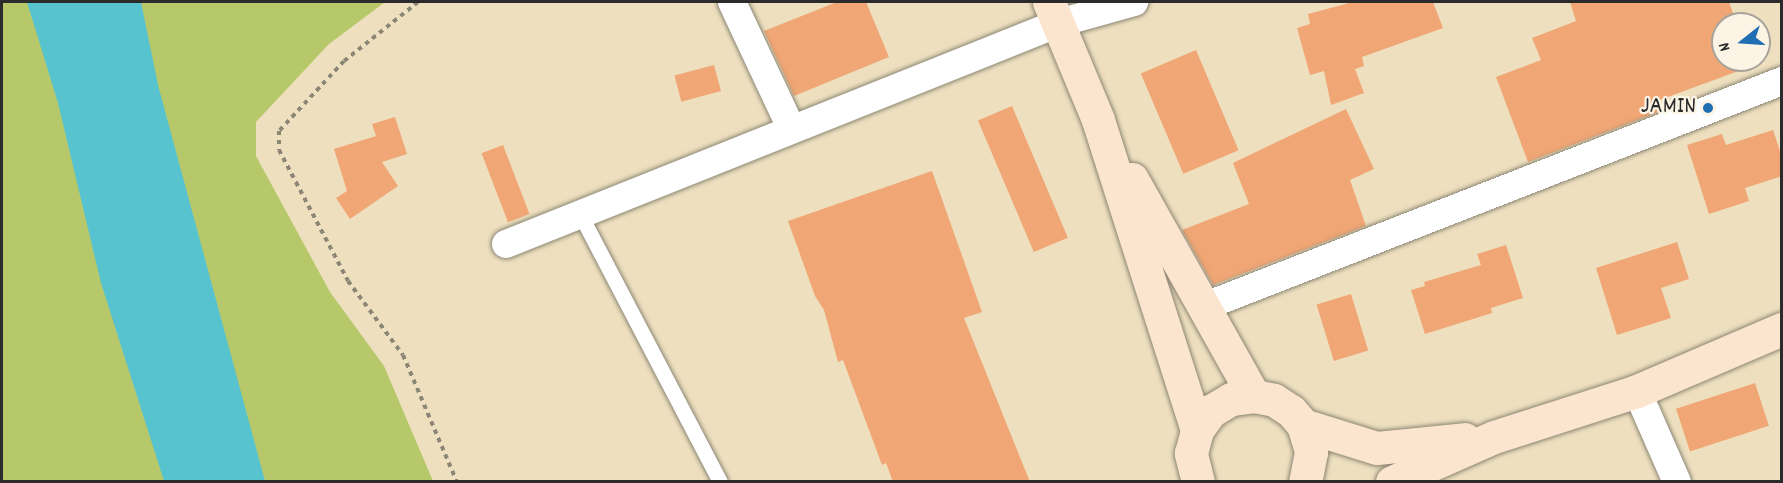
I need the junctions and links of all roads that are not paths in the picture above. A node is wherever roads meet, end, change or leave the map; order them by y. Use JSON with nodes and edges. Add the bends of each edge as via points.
{"nodes":[{"id":1,"x":732,"y":2,"type":"edge"},
{"id":2,"x":1134,"y":2,"type":"edge"},
{"id":3,"x":1054,"y":12,"type":"edge"},
{"id":4,"x":1782,"y":81,"type":"edge"},
{"id":5,"x":1098,"y":120,"type":"junction"},
{"id":6,"x":791,"y":128,"type":"junction"},
{"id":7,"x":580,"y":214,"type":"junction"},
{"id":8,"x":506,"y":244,"type":"dead end"},
{"id":9,"x":1203,"y":307,"type":"junction"},
{"id":10,"x":1782,"y":328,"type":"edge"},
{"id":11,"x":1637,"y":391,"type":"junction"},
{"id":12,"x":1254,"y":396,"type":"junction"},
{"id":13,"x":1303,"y":425,"type":"junction"},
{"id":14,"x":1197,"y":430,"type":"junction"},
{"id":15,"x":1494,"y":436,"type":"junction"},
{"id":16,"x":1195,"y":480,"type":"edge"},
{"id":17,"x":720,"y":482,"type":"edge"},
{"id":18,"x":1305,"y":482,"type":"edge"},
{"id":19,"x":1392,"y":482,"type":"edge"},
{"id":20,"x":1677,"y":482,"type":"edge"}],
"edges":[{"from":1,"to":6,"type":"street"},
{"from":2,"to":3,"type":"street"},
{"from":3,"to":5,"type":"main road"},
{"from":3,"to":6,"type":"street"},
{"from":4,"to":9,"type":"street"},
{"from":5,"to":9,"type":"main road"},
{"from":5,"to":14,"type":"main road"},
{"from":6,"to":7,"type":"street"},
{"from":7,"to":8,"type":"street"},
{"from":7,"to":17,"type":"lane"},
{"from":9,"to":12,"type":"main road"},
{"from":10,"to":11,"type":"main road"},
{"from":11,"to":15,"type":"main road"},
{"from":11,"to":20,"type":"street"},
{"from":12,"to":13,"type":"main road","via":[[1274,400]]},
{"from":12,"to":14,"type":"main road","via":[[1231,399],[1211,411]]},
{"from":13,"to":15,"type":"main road","via":[[1377,448]]},
{"from":13,"to":18,"type":"main road","via":[[1311,452]]},
{"from":14,"to":16,"type":"main road","via":[[1191,453]]},
{"from":15,"to":19,"type":"main road"}]}
